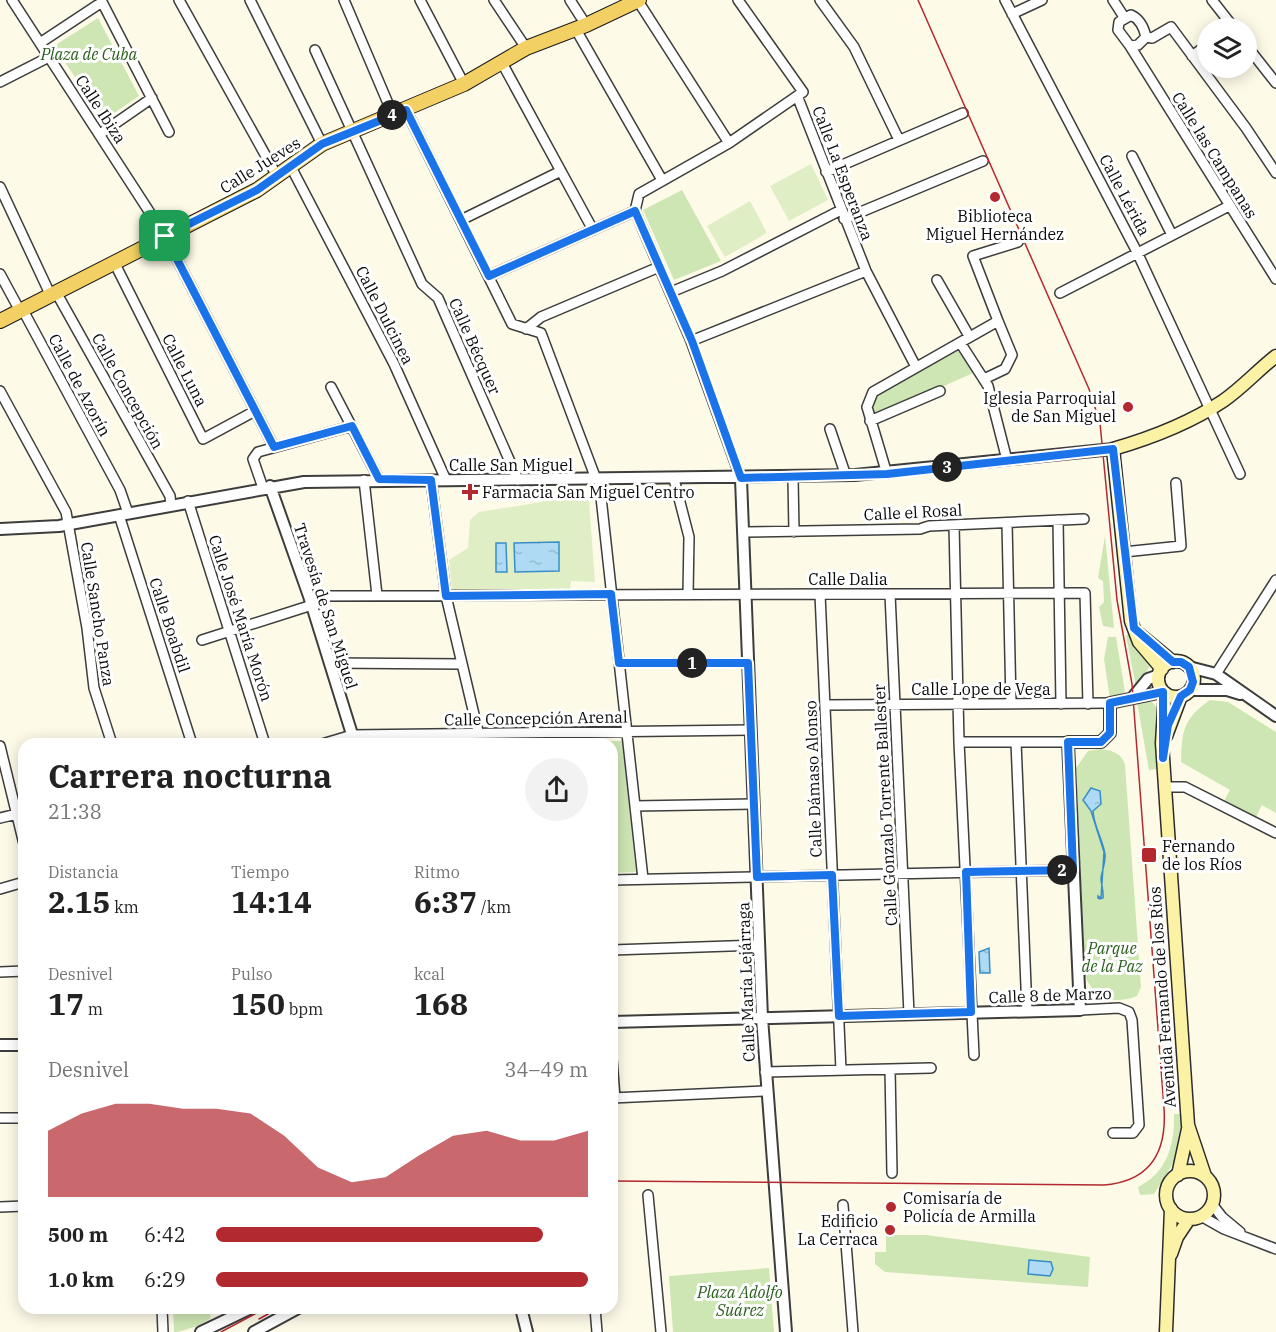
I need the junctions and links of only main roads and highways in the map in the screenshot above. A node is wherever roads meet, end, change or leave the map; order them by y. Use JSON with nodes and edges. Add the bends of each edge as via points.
{"nodes":[{"id":1,"x":638,"y":0,"type":"edge"},
{"id":2,"x":0,"y":321,"type":"edge"},
{"id":3,"x":1276,"y":356,"type":"edge"},
{"id":4,"x":1165,"y":669,"type":"junction"},
{"id":5,"x":1164,"y":692,"type":"junction"},
{"id":6,"x":1186,"y":693,"type":"junction"},
{"id":7,"x":1163,"y":758,"type":"junction"},
{"id":8,"x":1188,"y":1125,"type":"junction"},
{"id":9,"x":1178,"y":1175,"type":"junction"},
{"id":10,"x":1205,"y":1176,"type":"junction"},
{"id":11,"x":1171,"y":1209,"type":"junction"},
{"id":12,"x":1195,"y":1217,"type":"junction"},
{"id":13,"x":1170,"y":1258,"type":"junction"},
{"id":14,"x":1167,"y":1332,"type":"edge"}],
"edges":[{"from":1,"to":2,"type":"main road","name":"Calle Jueves","via":[[526,48],[464,84],[322,144],[257,190]]},
{"from":3,"to":4,"type":"main road","via":[[1224,400],[1152,437],[1113,449],[1130,612],[1139,642]]},
{"from":4,"to":5,"type":"main road"},
{"from":4,"to":6,"type":"main road","via":[[1181,662],[1189,667],[1193,678]]},
{"from":5,"to":6,"type":"main road"},
{"from":5,"to":7,"type":"main road","name":"Avenida Fernando de los Ríos"},
{"from":6,"to":7,"type":"main road","name":"Avenida Fernando de los Ríos","via":[[1168,725]]},
{"from":7,"to":8,"type":"main road","name":"Avenida Fernando de los Ríos"},
{"from":8,"to":9,"type":"main road","name":"Avenida Fernando de los Ríos"},
{"from":8,"to":10,"type":"main road","name":"Avenida Fernando de los Ríos"},
{"from":9,"to":10,"type":"main road","via":[[1192,1171]]},
{"from":9,"to":11,"type":"main road","via":[[1168,1186]]},
{"from":10,"to":12,"type":"main road","via":[[1213,1189],[1212,1204]]},
{"from":11,"to":12,"type":"main road","via":[[1182,1217]]},
{"from":11,"to":13,"type":"main road"},
{"from":12,"to":13,"type":"main road","via":[[1177,1237]]},
{"from":13,"to":14,"type":"main road"}]}
